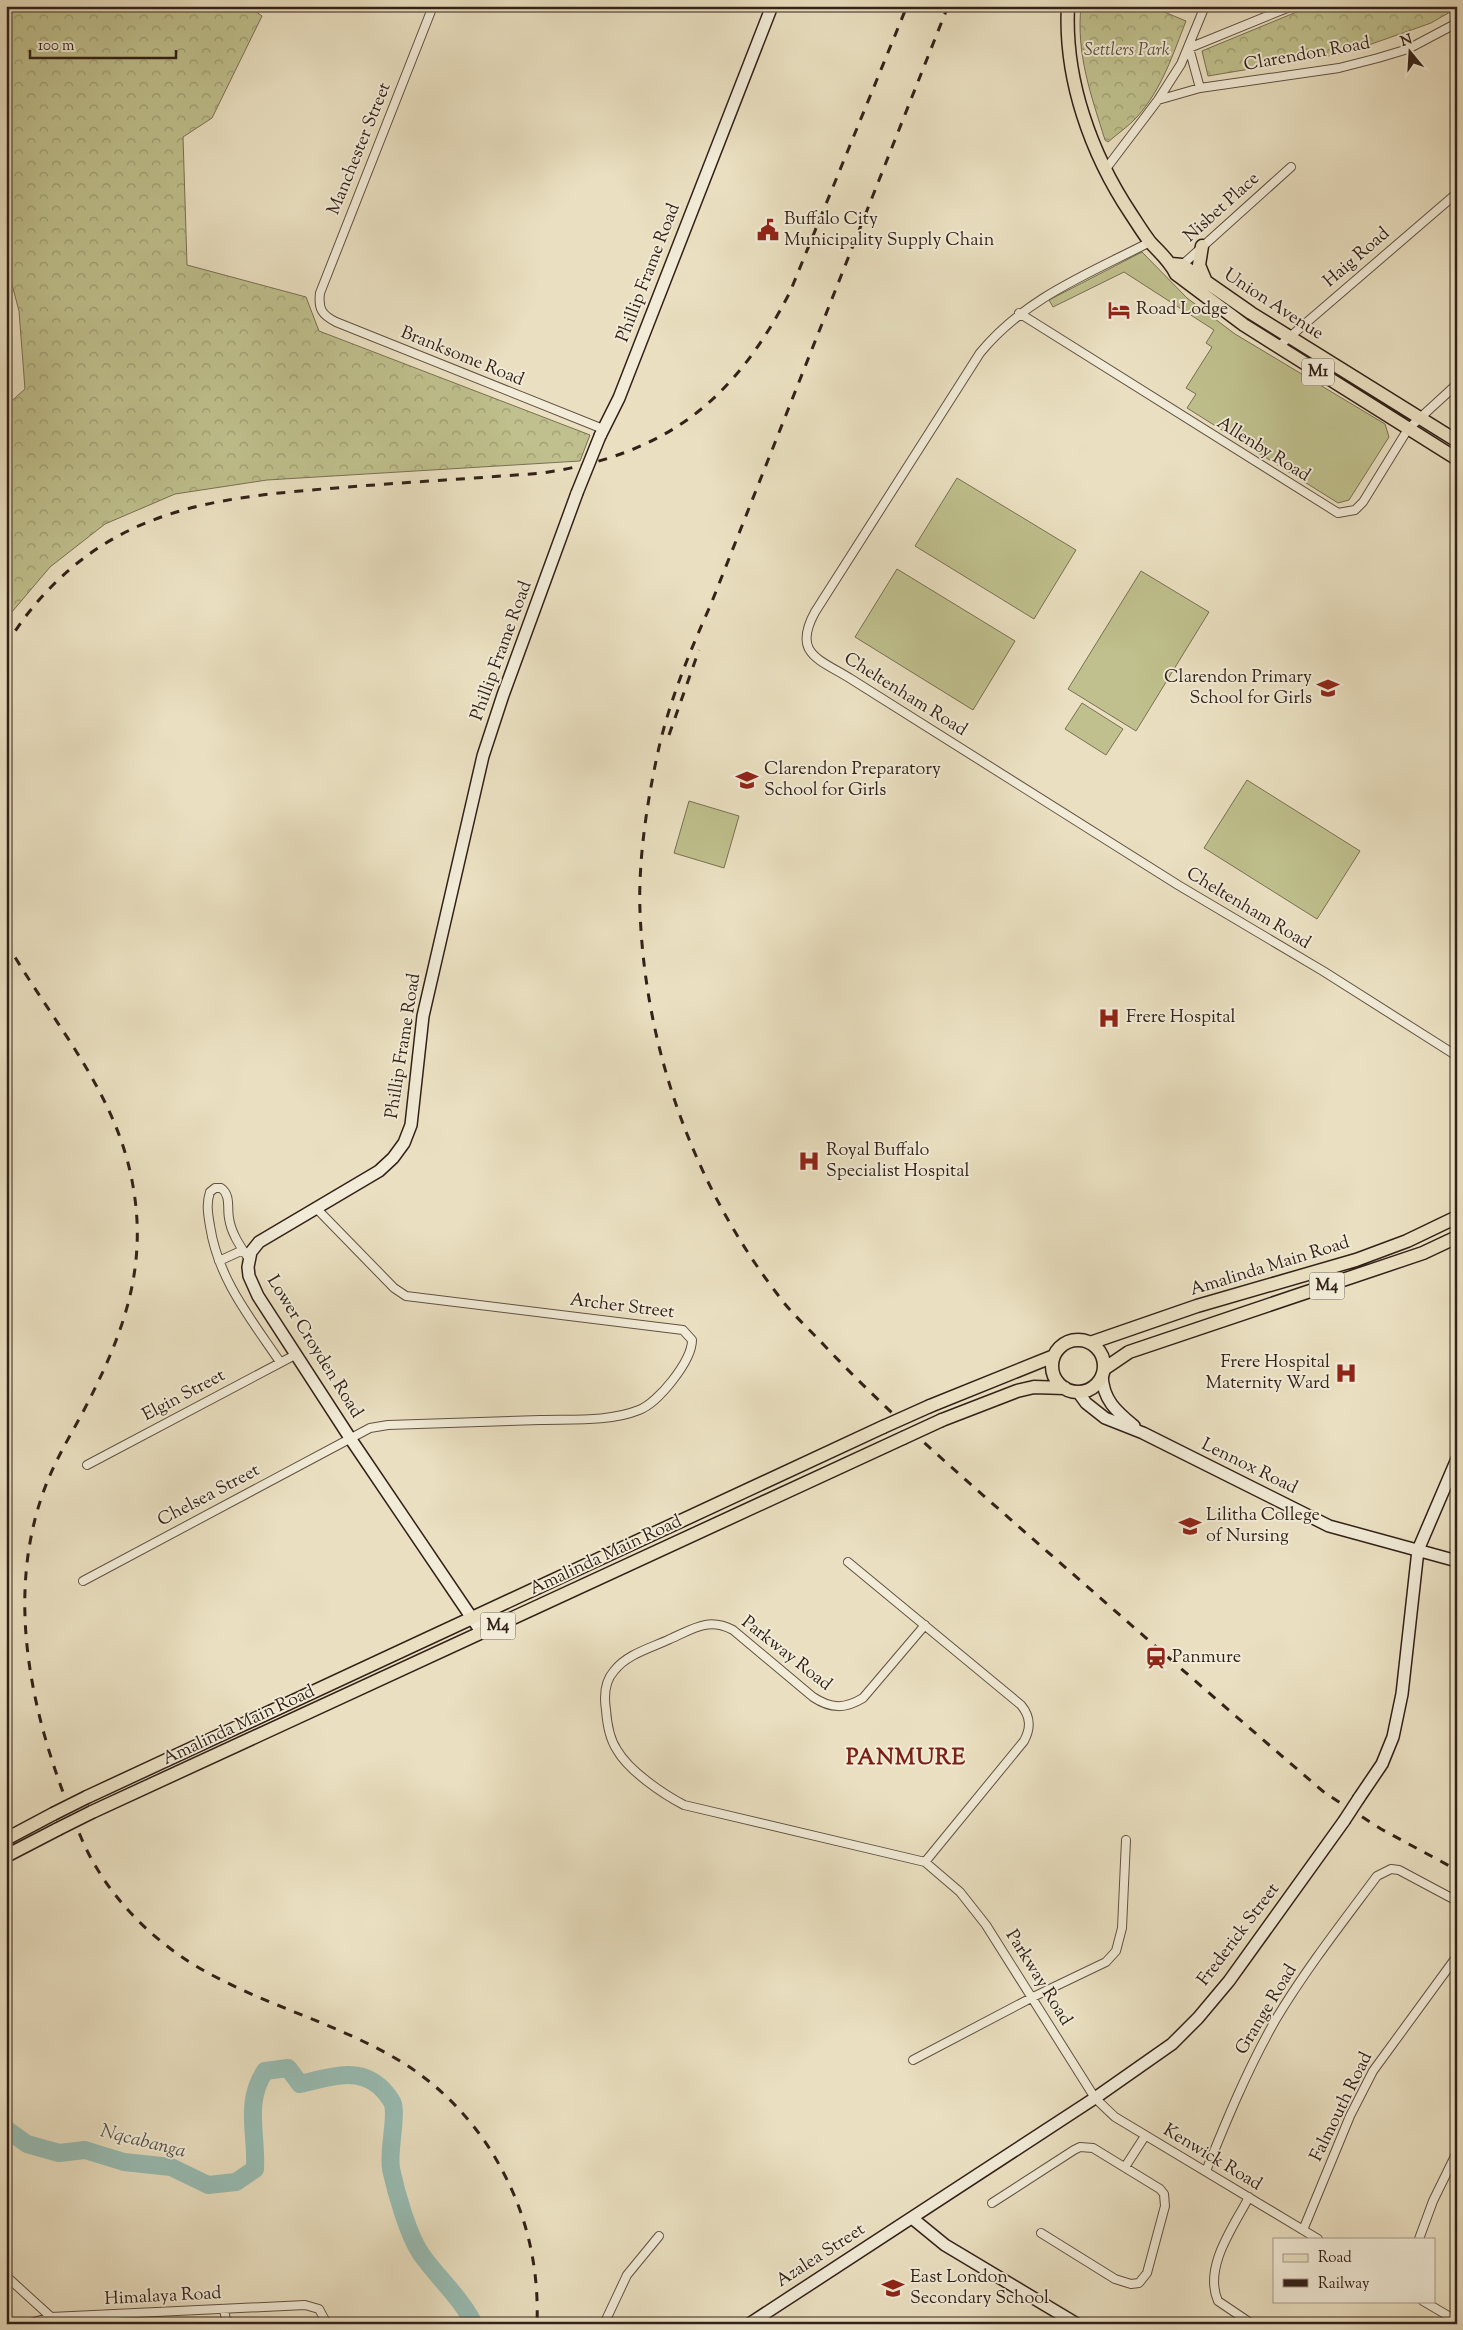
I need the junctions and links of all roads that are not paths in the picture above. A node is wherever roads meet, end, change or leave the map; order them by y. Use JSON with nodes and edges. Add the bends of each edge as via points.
{"nodes":[{"id":1,"x":433,"y":6,"type":"edge"},
{"id":2,"x":772,"y":6,"type":"edge"},
{"id":3,"x":1068,"y":6,"type":"edge"},
{"id":4,"x":1205,"y":6,"type":"edge"},
{"id":5,"x":1292,"y":6,"type":"edge"},
{"id":6,"x":1457,"y":23,"type":"edge"},
{"id":7,"x":1189,"y":48,"type":"junction"},
{"id":8,"x":1200,"y":88,"type":"junction"},
{"id":9,"x":1158,"y":100,"type":"junction"},
{"id":10,"x":1291,"y":167,"type":"dead end"},
{"id":11,"x":1105,"y":170,"type":"junction"},
{"id":12,"x":1457,"y":193,"type":"edge"},
{"id":13,"x":1150,"y":242,"type":"junction"},
{"id":14,"x":1202,"y":246,"type":"junction"},
{"id":15,"x":1176,"y":268,"type":"junction"},
{"id":16,"x":1207,"y":283,"type":"junction"},
{"id":17,"x":319,"y":303,"type":"joint"},
{"id":18,"x":1019,"y":313,"type":"junction"},
{"id":19,"x":1289,"y":336,"type":"junction"},
{"id":20,"x":1278,"y":347,"type":"junction"},
{"id":21,"x":1457,"y":384,"type":"edge"},
{"id":22,"x":1419,"y":417,"type":"junction"},
{"id":23,"x":1408,"y":429,"type":"junction"},
{"id":24,"x":602,"y":433,"type":"junction"},
{"id":25,"x":1457,"y":441,"type":"edge"},
{"id":26,"x":1457,"y":458,"type":"edge"},
{"id":27,"x":1457,"y":1056,"type":"edge"},
{"id":28,"x":317,"y":1209,"type":"junction"},
{"id":29,"x":1457,"y":1217,"type":"edge"},
{"id":30,"x":1457,"y":1237,"type":"edge"},
{"id":31,"x":246,"y":1254,"type":"junction"},
{"id":32,"x":219,"y":1262,"type":"junction"},
{"id":33,"x":1090,"y":1343,"type":"junction"},
{"id":34,"x":295,"y":1355,"type":"junction"},
{"id":35,"x":1054,"y":1356,"type":"junction"},
{"id":36,"x":280,"y":1362,"type":"junction"},
{"id":37,"x":1103,"y":1372,"type":"junction"},
{"id":38,"x":1065,"y":1388,"type":"junction"},
{"id":39,"x":1078,"y":1392,"type":"junction"},
{"id":40,"x":1143,"y":1433,"type":"junction"},
{"id":41,"x":350,"y":1438,"type":"junction"},
{"id":42,"x":1457,"y":1459,"type":"edge"},
{"id":43,"x":87,"y":1465,"type":"dead end"},
{"id":44,"x":1418,"y":1550,"type":"junction"},
{"id":45,"x":1457,"y":1561,"type":"edge"},
{"id":46,"x":848,"y":1562,"type":"dead end"},
{"id":47,"x":83,"y":1581,"type":"dead end"},
{"id":48,"x":472,"y":1617,"type":"junction"},
{"id":49,"x":925,"y":1625,"type":"junction"},
{"id":50,"x":482,"y":1633,"type":"junction"},
{"id":51,"x":6,"y":1839,"type":"edge"},
{"id":52,"x":1126,"y":1840,"type":"dead end"},
{"id":53,"x":6,"y":1856,"type":"edge"},
{"id":54,"x":925,"y":1862,"type":"junction"},
{"id":55,"x":1457,"y":1901,"type":"edge"},
{"id":56,"x":1457,"y":1956,"type":"edge"},
{"id":57,"x":1033,"y":1997,"type":"junction"},
{"id":58,"x":913,"y":2060,"type":"dead end"},
{"id":59,"x":1095,"y":2098,"type":"junction"},
{"id":60,"x":1145,"y":2136,"type":"junction"},
{"id":61,"x":1457,"y":2152,"type":"edge"},
{"id":62,"x":1125,"y":2167,"type":"junction"},
{"id":63,"x":1206,"y":2171,"type":"junction"},
{"id":64,"x":1249,"y":2197,"type":"junction"},
{"id":65,"x":992,"y":2203,"type":"dead end"},
{"id":66,"x":912,"y":2218,"type":"junction"},
{"id":67,"x":1303,"y":2230,"type":"junction"},
{"id":68,"x":1041,"y":2233,"type":"dead end"},
{"id":69,"x":659,"y":2236,"type":"dead end"},
{"id":70,"x":1316,"y":2238,"type":"edge"},
{"id":71,"x":1419,"y":2238,"type":"edge"},
{"id":72,"x":6,"y":2276,"type":"edge"},
{"id":73,"x":1425,"y":2302,"type":"edge"},
{"id":74,"x":224,"y":2310,"type":"junction"},
{"id":75,"x":51,"y":2317,"type":"junction"},
{"id":76,"x":1457,"y":2321,"type":"edge"},
{"id":77,"x":27,"y":2324,"type":"edge"},
{"id":78,"x":228,"y":2324,"type":"edge"},
{"id":79,"x":327,"y":2324,"type":"edge"},
{"id":80,"x":604,"y":2324,"type":"edge"},
{"id":81,"x":749,"y":2324,"type":"edge"},
{"id":82,"x":1077,"y":2324,"type":"edge"},
{"id":83,"x":1252,"y":2324,"type":"edge"}],
"edges":[{"from":1,"to":17,"type":"street","name":"Manchester Street","via":[[340,239]]},
{"from":2,"to":24,"type":"street","name":"Phillip Frame Road","via":[[619,398]]},
{"from":3,"to":11,"type":"main road","name":"Union Avenue","number":"M1","via":[[1075,85]]},
{"from":4,"to":7,"type":"street"},
{"from":5,"to":7,"type":"street"},
{"from":6,"to":8,"type":"street","name":"Clarendon Road","via":[[1408,49],[1339,68]]},
{"from":7,"to":8,"type":"street"},
{"from":7,"to":9,"type":"street"},
{"from":8,"to":9,"type":"street","name":"Clarendon Road"},
{"from":9,"to":11,"type":"street"},
{"from":10,"to":14,"type":"street","name":"Nisbet Place"},
{"from":11,"to":13,"type":"main road","name":"Union Avenue","number":"M1"},
{"from":12,"to":19,"type":"street","name":"Haig Road"},
{"from":13,"to":15,"type":"main road","name":"Union Avenue","number":"M1"},
{"from":13,"to":18,"type":"street","name":"Cheltenham Road"},
{"from":14,"to":15,"type":"street","name":"Nisbet Place"},
{"from":14,"to":16,"type":"main road","via":[[1199,265]]},
{"from":15,"to":16,"type":"main road","name":"Union Avenue","number":"M1"},
{"from":15,"to":20,"type":"main road","name":"Union Avenue","number":"M1","via":[[1244,325]]},
{"from":16,"to":19,"type":"main road","name":"Union Avenue","number":"M1"},
{"from":17,"to":24,"type":"street","name":"Branksome Road","via":[[325,317]]},
{"from":18,"to":23,"type":"street","name":"Allenby Road","via":[[1338,513],[1355,510],[1363,502]]},
{"from":18,"to":27,"type":"street","name":"Cheltenham Road","via":[[980,353],[815,612],[805,636],[811,653],[1178,885]]},
{"from":19,"to":20,"type":"street","name":"Haig Road"},
{"from":19,"to":22,"type":"main road","name":"Union Avenue","number":"M1"},
{"from":20,"to":23,"type":"main road","name":"Union Avenue","number":"M1"},
{"from":21,"to":22,"type":"street","name":"Allenby Road"},
{"from":22,"to":23,"type":"street","name":"Allenby Road"},
{"from":22,"to":25,"type":"main road","name":"Union Avenue","number":"M1"},
{"from":23,"to":26,"type":"main road","name":"Union Avenue","number":"M1"},
{"from":24,"to":28,"type":"street","name":"Phillip Frame Road","bridge":true,"via":[[503,695],[481,765],[423,1016],[411,1125],[404,1143],[379,1171]]},
{"from":28,"to":31,"type":"street","name":"Phillip Frame Road","via":[[259,1242]]},
{"from":28,"to":41,"type":"street","name":"Archer Street","via":[[394,1288],[406,1296],[670,1328],[683,1330],[692,1340],[685,1362],[666,1388],[636,1411],[590,1419],[379,1426]]},
{"from":29,"to":33,"type":"main road","name":"Amalinda Main Road","number":"M4","via":[[1356,1260],[1197,1306]]},
{"from":30,"to":37,"type":"main road","name":"Amalinda Main Road","number":"M4","via":[[1423,1253],[1129,1352]]},
{"from":31,"to":32,"type":"street"},
{"from":31,"to":32,"type":"street","name":"Lower Croyden Road","via":[[229,1220],[226,1194],[221,1188],[215,1188],[210,1192],[207,1208]]},
{"from":31,"to":34,"type":"street","name":"Lower Croyden Road","via":[[253,1286]]},
{"from":32,"to":36,"type":"street","name":"Lower Croyden Road","via":[[242,1306]]},
{"from":33,"to":35,"type":"main road","name":"Amalinda Main Road","number":"M4","via":[[1073,1340],[1058,1349]]},
{"from":33,"to":37,"type":"main road","via":[[1101,1354]]},
{"from":34,"to":36,"type":"street","name":"Elgin Street"},
{"from":34,"to":41,"type":"street","name":"Lower Croyden Road"},
{"from":35,"to":38,"type":"main road","via":[[1052,1371]]},
{"from":35,"to":48,"type":"main road","name":"Amalinda Main Road","number":"M4","bridge":true,"via":[[883,1427]]},
{"from":36,"to":43,"type":"street","name":"Elgin Street"},
{"from":37,"to":39,"type":"main road","name":"Amalinda Main Road","number":"M4","via":[[1092,1387]]},
{"from":37,"to":40,"type":"street","name":"Lennox Road","via":[[1102,1388],[1106,1398]]},
{"from":38,"to":39,"type":"main road","name":"Amalinda Main Road","number":"M4"},
{"from":38,"to":50,"type":"main road","name":"Amalinda Main Road","number":"M4","bridge":true,"via":[[1017,1391],[942,1420]]},
{"from":39,"to":40,"type":"street","name":"Lennox Road","via":[[1095,1411]]},
{"from":40,"to":44,"type":"street","name":"Lennox Road","via":[[1329,1526]]},
{"from":41,"to":47,"type":"street","name":"Chelsea Street"},
{"from":41,"to":48,"type":"street","name":"Lower Croyden Road"},
{"from":42,"to":44,"type":"street","name":"Frederick Street"},
{"from":44,"to":45,"type":"street","name":"Lennox Road"},
{"from":44,"to":59,"type":"street","name":"Frederick Street","bridge":true,"via":[[1398,1718],[1382,1764],[1249,1954],[1198,2018],[1172,2044]]},
{"from":46,"to":49,"type":"street"},
{"from":48,"to":50,"type":"street","name":"Lower Croyden Road"},
{"from":48,"to":51,"type":"main road","name":"Amalinda Main Road","number":"M4","bridge":true,"via":[[87,1797]]},
{"from":49,"to":54,"type":"street","via":[[1021,1705],[1029,1724],[1024,1741]]},
{"from":49,"to":54,"type":"street","name":"Parkway Road","via":[[863,1698],[844,1707],[828,1706],[813,1697],[733,1630],[718,1623],[701,1625],[628,1658],[608,1679],[605,1699],[608,1728],[617,1750],[639,1774],[674,1800],[694,1808]]},
{"from":50,"to":53,"type":"main road","name":"Amalinda Main Road","number":"M4","bridge":true,"via":[[92,1812]]},
{"from":52,"to":57,"type":"street","via":[[1122,1928],[1116,1951],[1106,1962]]},
{"from":54,"to":57,"type":"street","name":"Parkway Road","via":[[948,1880],[972,1907]]},
{"from":55,"to":63,"type":"street","name":"Grange Road","via":[[1399,1870],[1384,1871],[1376,1876],[1277,2018],[1236,2096]]},
{"from":56,"to":67,"type":"street","name":"Falmouth Road","via":[[1374,2071],[1337,2145]]},
{"from":57,"to":58,"type":"street"},
{"from":57,"to":59,"type":"street","name":"Parkway Road"},
{"from":59,"to":60,"type":"street","name":"Kenwick Road","via":[[1115,2117]]},
{"from":59,"to":66,"type":"street","name":"Frederick Street"},
{"from":60,"to":62,"type":"street"},
{"from":60,"to":63,"type":"street","name":"Kenwick Road"},
{"from":61,"to":71,"type":"street"},
{"from":62,"to":65,"type":"street","via":[[1093,2148],[1080,2147]]},
{"from":62,"to":68,"type":"street","via":[[1160,2189],[1165,2199],[1147,2274],[1139,2283],[1115,2279]]},
{"from":63,"to":64,"type":"street","name":"Kenwick Road"},
{"from":64,"to":67,"type":"street","name":"Kenwick Road"},
{"from":64,"to":83,"type":"street","via":[[1224,2246],[1213,2285],[1218,2301]]},
{"from":66,"to":81,"type":"street","name":"Azalea Street"},
{"from":66,"to":82,"type":"street","via":[[945,2244]]},
{"from":67,"to":70,"type":"street","name":"Kenwick Road"},
{"from":69,"to":80,"type":"street","via":[[627,2275]]},
{"from":72,"to":75,"type":"street"},
{"from":73,"to":76,"type":"street"},
{"from":74,"to":75,"type":"street","name":"Himalaya Road"},
{"from":74,"to":78,"type":"street"},
{"from":74,"to":79,"type":"street","name":"Himalaya Road","via":[[314,2306],[323,2313]]},
{"from":75,"to":77,"type":"street","name":"Himalaya Road"}]}
